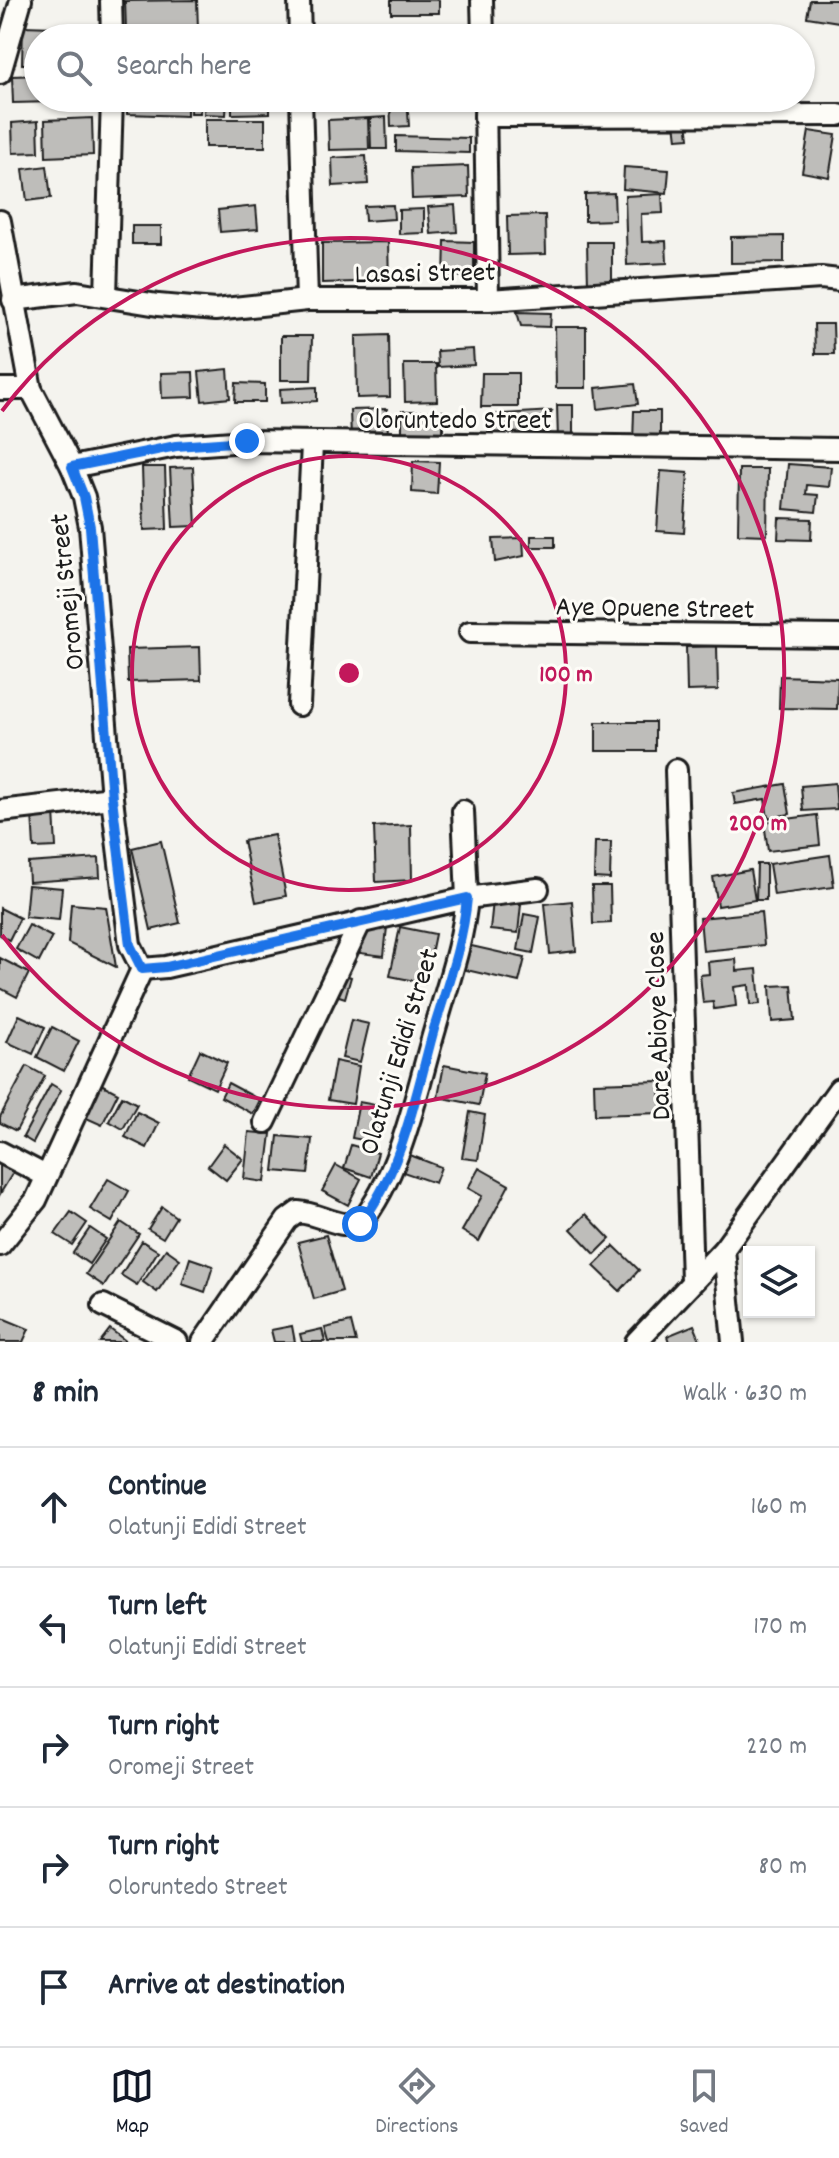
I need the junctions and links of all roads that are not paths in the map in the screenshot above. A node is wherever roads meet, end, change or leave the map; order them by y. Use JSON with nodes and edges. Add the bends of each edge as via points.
{"nodes":[{"id":1,"x":21,"y":0,"type":"edge"},
{"id":2,"x":111,"y":0,"type":"edge"},
{"id":3,"x":299,"y":0,"type":"edge"},
{"id":4,"x":482,"y":0,"type":"edge"},
{"id":5,"x":112,"y":24,"type":"edge"},
{"id":6,"x":300,"y":24,"type":"edge"},
{"id":7,"x":483,"y":24,"type":"edge"},
{"id":8,"x":0,"y":73,"type":"edge"},
{"id":9,"x":112,"y":112,"type":"edge"},
{"id":10,"x":301,"y":112,"type":"edge"},
{"id":11,"x":485,"y":112,"type":"edge"},
{"id":12,"x":706,"y":112,"type":"edge"},
{"id":13,"x":839,"y":115,"type":"edge"},
{"id":14,"x":0,"y":221,"type":"edge"},
{"id":15,"x":839,"y":280,"type":"edge"},
{"id":16,"x":106,"y":295,"type":"junction"},
{"id":17,"x":13,"y":300,"type":"junction"},
{"id":18,"x":307,"y":300,"type":"junction"},
{"id":19,"x":488,"y":300,"type":"junction"},
{"id":20,"x":0,"y":389,"type":"edge"},
{"id":21,"x":31,"y":389,"type":"junction"},
{"id":22,"x":312,"y":445,"type":"junction"},
{"id":23,"x":839,"y":449,"type":"edge"},
{"id":24,"x":72,"y":467,"type":"junction"},
{"id":25,"x":470,"y":632,"type":"dead end"},
{"id":26,"x":839,"y":636,"type":"edge"},
{"id":27,"x":299,"y":705,"type":"dead end"},
{"id":28,"x":676,"y":770,"type":"dead end"},
{"id":29,"x":112,"y":798,"type":"junction"},
{"id":30,"x":0,"y":811,"type":"edge"},
{"id":31,"x":463,"y":811,"type":"dead end"},
{"id":32,"x":538,"y":889,"type":"dead end"},
{"id":33,"x":467,"y":898,"type":"junction"},
{"id":34,"x":361,"y":921,"type":"junction"},
{"id":35,"x":142,"y":969,"type":"junction"},
{"id":36,"x":839,"y":1089,"type":"edge"},
{"id":37,"x":265,"y":1122,"type":"dead end"},
{"id":38,"x":0,"y":1152,"type":"edge"},
{"id":39,"x":44,"y":1175,"type":"junction"},
{"id":40,"x":0,"y":1245,"type":"edge"},
{"id":41,"x":724,"y":1249,"type":"junction"},
{"id":42,"x":692,"y":1280,"type":"junction"},
{"id":43,"x":103,"y":1305,"type":"dead end"},
{"id":44,"x":177,"y":1342,"type":"edge"},
{"id":45,"x":203,"y":1342,"type":"edge"},
{"id":46,"x":636,"y":1342,"type":"edge"},
{"id":47,"x":733,"y":1342,"type":"edge"}],
"edges":[{"from":1,"to":8,"type":"street"},
{"from":2,"to":5,"type":"street"},
{"from":3,"to":6,"type":"street"},
{"from":4,"to":7,"type":"street"},
{"from":9,"to":16,"type":"street"},
{"from":10,"to":18,"type":"street"},
{"from":11,"to":19,"type":"street"},
{"from":12,"to":13,"type":"street"},
{"from":14,"to":17,"type":"street","name":"Oromeji Street"},
{"from":15,"to":19,"type":"street","name":"Lasasi Street"},
{"from":16,"to":17,"type":"street","name":"Lasasi Street","via":[[70,292]]},
{"from":16,"to":18,"type":"street","name":"Lasasi Street","via":[[215,310]]},
{"from":17,"to":21,"type":"street","name":"Oromeji Street"},
{"from":18,"to":19,"type":"street","name":"Lasasi Street"},
{"from":20,"to":21,"type":"street"},
{"from":21,"to":24,"type":"street","name":"Oromeji Street"},
{"from":22,"to":23,"type":"street","name":"Oloruntedo Street"},
{"from":22,"to":24,"type":"street","name":"Oloruntedo Street","via":[[247,441],[176,446]]},
{"from":22,"to":27,"type":"street"},
{"from":24,"to":29,"type":"street","name":"Oromeji Street","via":[[90,527]]},
{"from":25,"to":26,"type":"street","name":"Aye Opuene Street"},
{"from":28,"to":42,"type":"street","name":"Dare Abioye Close"},
{"from":29,"to":30,"type":"street"},
{"from":29,"to":35,"type":"street","name":"Oromeji Street","via":[[130,945]]},
{"from":31,"to":33,"type":"street"},
{"from":32,"to":33,"type":"street"},
{"from":33,"to":34,"type":"street","name":"Olatunji Edidi Street"},
{"from":33,"to":45,"type":"street","name":"Olatunji Edidi Street","via":[[462,934],[405,1130],[370,1211],[360,1224],[344,1227],[314,1213],[298,1212],[287,1220]]},
{"from":34,"to":35,"type":"street","name":"Olatunji Edidi Street"},
{"from":34,"to":37,"type":"street"},
{"from":35,"to":39,"type":"street"},
{"from":36,"to":41,"type":"street"},
{"from":38,"to":39,"type":"street"},
{"from":39,"to":40,"type":"street","via":[[36,1200]]},
{"from":41,"to":42,"type":"street"},
{"from":41,"to":47,"type":"street"},
{"from":42,"to":46,"type":"street"},
{"from":43,"to":44,"type":"street"}]}
